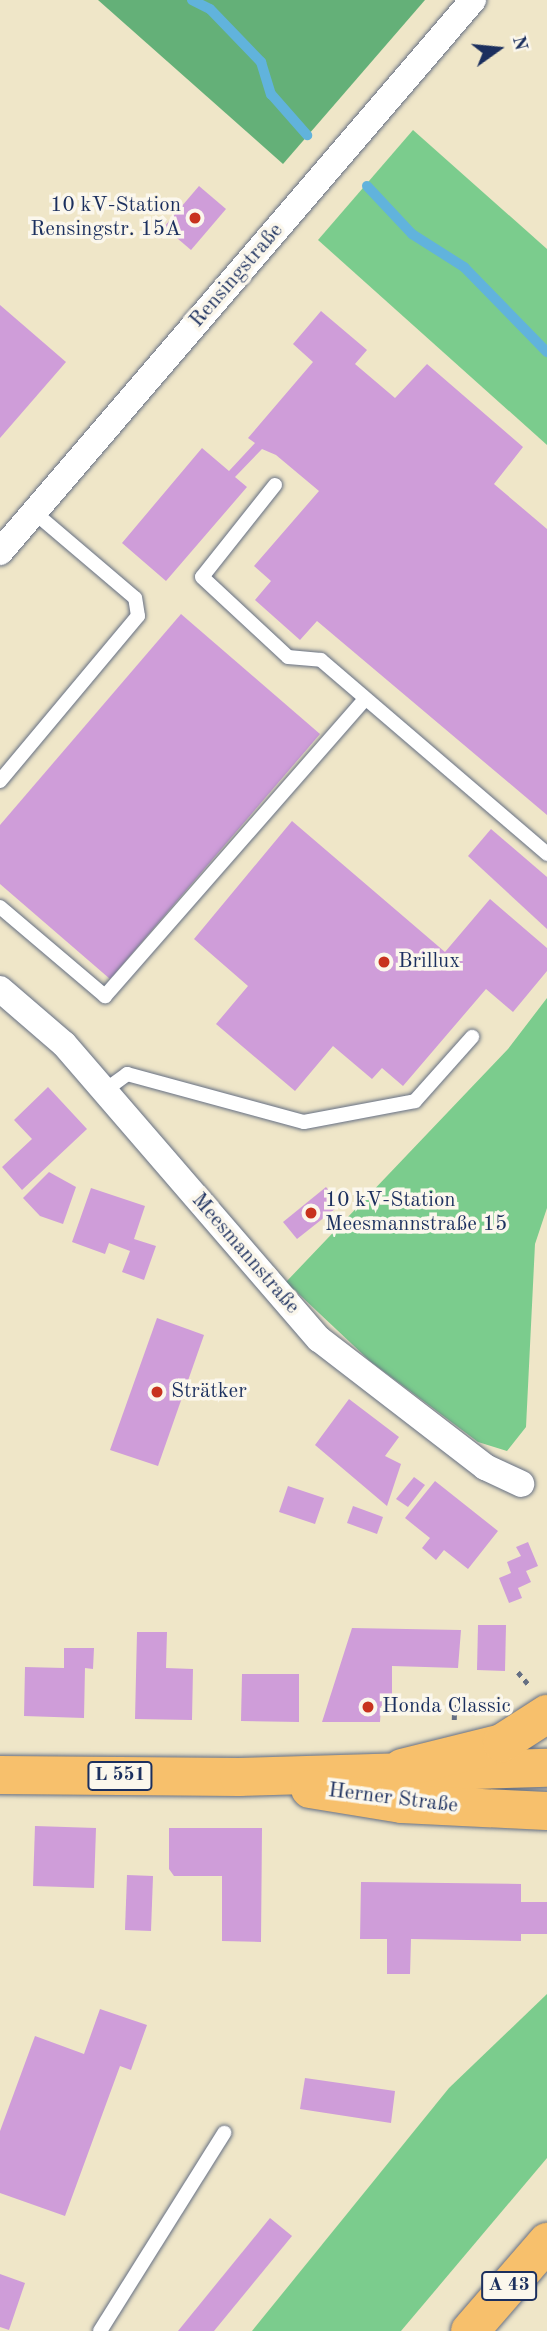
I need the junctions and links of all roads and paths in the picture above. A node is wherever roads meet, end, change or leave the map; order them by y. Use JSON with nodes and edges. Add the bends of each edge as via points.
{"nodes":[{"id":1,"x":473,"y":0,"type":"edge"},
{"id":2,"x":275,"y":485,"type":"dead end"},
{"id":3,"x":34,"y":512,"type":"junction"},
{"id":4,"x":0,"y":552,"type":"edge"},
{"id":5,"x":364,"y":700,"type":"junction"},
{"id":6,"x":0,"y":781,"type":"edge"},
{"id":7,"x":547,"y":854,"type":"edge"},
{"id":8,"x":0,"y":907,"type":"edge"},
{"id":9,"x":0,"y":989,"type":"edge"},
{"id":10,"x":472,"y":1037,"type":"dead end"},
{"id":11,"x":104,"y":1091,"type":"junction"},
{"id":12,"x":521,"y":1484,"type":"dead end"},
{"id":13,"x":547,"y":1714,"type":"edge"},
{"id":14,"x":547,"y":1768,"type":"edge"},
{"id":15,"x":402,"y":1769,"type":"junction"},
{"id":16,"x":0,"y":1775,"type":"edge"},
{"id":17,"x":239,"y":1777,"type":"junction"},
{"id":18,"x":547,"y":1811,"type":"edge"},
{"id":19,"x":224,"y":2133,"type":"dead end"},
{"id":20,"x":547,"y":2242,"type":"edge"},
{"id":21,"x":100,"y":2331,"type":"edge"},
{"id":22,"x":470,"y":2331,"type":"edge"}],
"edges":[{"from":1,"to":3,"type":"street","name":"Rensingstraße"},
{"from":2,"to":5,"type":"lane","via":[[202,577],[288,657],[321,660]]},
{"from":3,"to":4,"type":"street","name":"Rensingstraße"},
{"from":3,"to":6,"type":"lane","via":[[135,598],[138,615]]},
{"from":5,"to":7,"type":"lane"},
{"from":5,"to":8,"type":"lane","via":[[105,996]]},
{"from":9,"to":11,"type":"street","name":"Meesmannstraße","via":[[64,1044]]},
{"from":10,"to":11,"type":"lane","via":[[415,1101],[304,1122],[127,1074]]},
{"from":11,"to":12,"type":"street","name":"Meesmannstraße","via":[[319,1339],[485,1467]]},
{"from":13,"to":15,"type":"main road","via":[[502,1744]]},
{"from":14,"to":15,"type":"main road","name":"Herner Straße","number":"L 551"},
{"from":15,"to":17,"type":"main road","name":"Herner Straße","number":"L 551"},
{"from":16,"to":17,"type":"main road","name":"Herner Straße","number":"L 551"},
{"from":17,"to":18,"type":"main road","name":"Herner Straße","number":"L 551","via":[[402,1804]]},
{"from":19,"to":21,"type":"lane"},
{"from":20,"to":22,"type":"main road","number":"A 43"}]}
